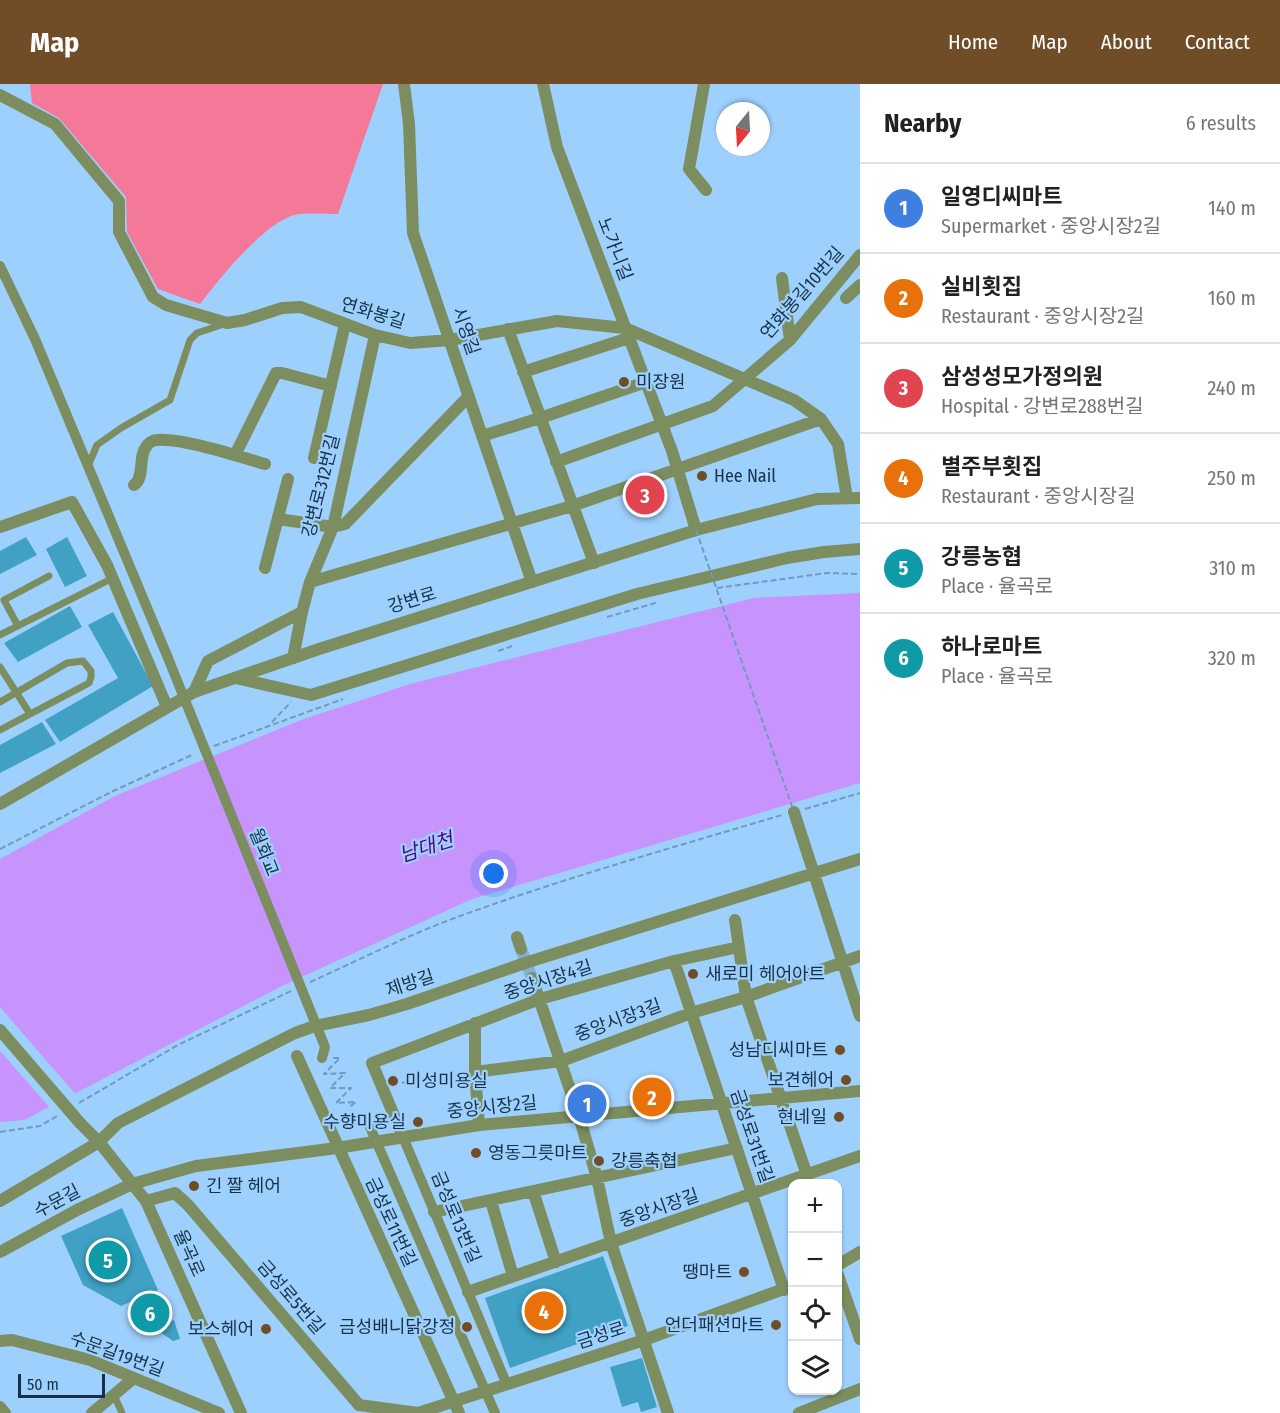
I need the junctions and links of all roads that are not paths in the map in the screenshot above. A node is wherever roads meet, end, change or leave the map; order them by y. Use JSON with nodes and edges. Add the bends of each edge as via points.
{"nodes":[{"id":1,"x":404,"y":84,"type":"edge"},
{"id":2,"x":543,"y":84,"type":"edge"},
{"id":3,"x":704,"y":84,"type":"edge"},
{"id":4,"x":0,"y":95,"type":"edge"},
{"id":5,"x":705,"y":190,"type":"dead end"},
{"id":6,"x":860,"y":255,"type":"edge"},
{"id":7,"x":0,"y":266,"type":"edge"},
{"id":8,"x":782,"y":278,"type":"dead end"},
{"id":9,"x":860,"y":285,"type":"edge"},
{"id":10,"x":846,"y":298,"type":"dead end"},
{"id":11,"x":227,"y":323,"type":"junction"},
{"id":12,"x":345,"y":324,"type":"junction"},
{"id":13,"x":508,"y":329,"type":"junction"},
{"id":14,"x":627,"y":333,"type":"junction"},
{"id":15,"x":375,"y":335,"type":"junction"},
{"id":16,"x":450,"y":340,"type":"junction"},
{"id":17,"x":790,"y":340,"type":"junction"},
{"id":18,"x":523,"y":372,"type":"junction"},
{"id":19,"x":745,"y":379,"type":"junction"},
{"id":20,"x":646,"y":382,"type":"junction"},
{"id":21,"x":331,"y":386,"type":"junction"},
{"id":22,"x":469,"y":396,"type":"junction"},
{"id":23,"x":540,"y":418,"type":"junction"},
{"id":24,"x":821,"y":419,"type":"junction"},
{"id":25,"x":662,"y":425,"type":"junction"},
{"id":26,"x":482,"y":435,"type":"junction"},
{"id":27,"x":235,"y":455,"type":"junction"},
{"id":28,"x":314,"y":458,"type":"dead end"},
{"id":29,"x":556,"y":462,"type":"junction"},
{"id":30,"x":265,"y":464,"type":"dead end"},
{"id":31,"x":677,"y":468,"type":"junction"},
{"id":32,"x":87,"y":469,"type":"junction"},
{"id":33,"x":288,"y":478,"type":"dead end"},
{"id":34,"x":134,"y":485,"type":"dead end"},
{"id":35,"x":854,"y":498,"type":"edge"},
{"id":36,"x":572,"y":506,"type":"junction"},
{"id":37,"x":278,"y":519,"type":"junction"},
{"id":38,"x":512,"y":523,"type":"junction"},
{"id":39,"x":0,"y":527,"type":"edge"},
{"id":40,"x":333,"y":527,"type":"junction"},
{"id":41,"x":696,"y":530,"type":"junction"},
{"id":42,"x":860,"y":549,"type":"edge"},
{"id":43,"x":594,"y":563,"type":"junction"},
{"id":44,"x":265,"y":568,"type":"dead end"},
{"id":45,"x":49,"y":576,"type":"dead end"},
{"id":46,"x":112,"y":578,"type":"junction"},
{"id":47,"x":310,"y":582,"type":"junction"},
{"id":48,"x":532,"y":582,"type":"junction"},
{"id":49,"x":302,"y":612,"type":"junction"},
{"id":50,"x":18,"y":626,"type":"junction"},
{"id":51,"x":0,"y":635,"type":"edge"},
{"id":52,"x":293,"y":658,"type":"junction"},
{"id":53,"x":0,"y":667,"type":"edge"},
{"id":54,"x":235,"y":678,"type":"junction"},
{"id":55,"x":194,"y":692,"type":"junction"},
{"id":56,"x":16,"y":693,"type":"junction"},
{"id":57,"x":0,"y":702,"type":"edge"},
{"id":58,"x":167,"y":708,"type":"junction"},
{"id":59,"x":30,"y":714,"type":"junction"},
{"id":60,"x":0,"y":730,"type":"edge"},
{"id":61,"x":0,"y":804,"type":"edge"},
{"id":62,"x":794,"y":812,"type":"road end"},
{"id":63,"x":860,"y":860,"type":"edge"},
{"id":64,"x":815,"y":873,"type":"junction"},
{"id":65,"x":735,"y":920,"type":"dead end"},
{"id":66,"x":739,"y":947,"type":"junction"},
{"id":67,"x":860,"y":956,"type":"edge"},
{"id":68,"x":674,"y":961,"type":"junction"},
{"id":69,"x":843,"y":962,"type":"junction"},
{"id":70,"x":532,"y":978,"type":"tunnel mouth"},
{"id":71,"x":747,"y":997,"type":"junction"},
{"id":72,"x":540,"y":999,"type":"junction"},
{"id":73,"x":691,"y":1012,"type":"junction"},
{"id":74,"x":860,"y":1016,"type":"edge"},
{"id":75,"x":476,"y":1023,"type":"junction"},
{"id":76,"x":0,"y":1030,"type":"edge"},
{"id":77,"x":297,"y":1056,"type":"dead end"},
{"id":78,"x":322,"y":1058,"type":"road end"},
{"id":79,"x":561,"y":1061,"type":"junction"},
{"id":80,"x":372,"y":1063,"type":"joint"},
{"id":81,"x":475,"y":1072,"type":"junction"},
{"id":82,"x":860,"y":1091,"type":"edge"},
{"id":83,"x":782,"y":1097,"type":"junction"},
{"id":84,"x":723,"y":1104,"type":"junction"},
{"id":85,"x":579,"y":1116,"type":"junction"},
{"id":86,"x":345,"y":1117,"type":"road end"},
{"id":87,"x":480,"y":1125,"type":"junction"},
{"id":88,"x":403,"y":1137,"type":"junction"},
{"id":89,"x":376,"y":1141,"type":"junction"},
{"id":90,"x":99,"y":1142,"type":"junction"},
{"id":91,"x":337,"y":1148,"type":"junction"},
{"id":92,"x":737,"y":1148,"type":"junction"},
{"id":93,"x":860,"y":1156,"type":"edge"},
{"id":94,"x":597,"y":1178,"type":"junction"},
{"id":95,"x":809,"y":1179,"type":"edge"},
{"id":96,"x":132,"y":1184,"type":"junction"},
{"id":97,"x":788,"y":1185,"type":"edge"},
{"id":98,"x":533,"y":1191,"type":"junction"},
{"id":99,"x":753,"y":1195,"type":"junction"},
{"id":100,"x":0,"y":1201,"type":"edge"},
{"id":101,"x":146,"y":1201,"type":"junction"},
{"id":102,"x":491,"y":1201,"type":"junction"},
{"id":103,"x":434,"y":1212,"type":"junction"},
{"id":104,"x":612,"y":1242,"type":"junction"},
{"id":105,"x":0,"y":1252,"type":"edge"},
{"id":106,"x":860,"y":1252,"type":"edge"},
{"id":107,"x":556,"y":1262,"type":"junction"},
{"id":108,"x":842,"y":1262,"type":"edge"},
{"id":109,"x":513,"y":1276,"type":"junction"},
{"id":110,"x":841,"y":1287,"type":"edge"},
{"id":111,"x":788,"y":1288,"type":"edge"},
{"id":112,"x":468,"y":1292,"type":"junction"},
{"id":113,"x":860,"y":1339,"type":"edge"},
{"id":114,"x":644,"y":1340,"type":"junction"},
{"id":115,"x":0,"y":1341,"type":"edge"},
{"id":116,"x":134,"y":1378,"type":"junction"},
{"id":117,"x":507,"y":1385,"type":"junction"},
{"id":118,"x":860,"y":1389,"type":"edge"},
{"id":119,"x":486,"y":1391,"type":"junction"},
{"id":120,"x":114,"y":1395,"type":"junction"},
{"id":121,"x":0,"y":1407,"type":"edge"},
{"id":122,"x":457,"y":1407,"type":"edge"},
{"id":123,"x":5,"y":1413,"type":"edge"},
{"id":124,"x":92,"y":1413,"type":"edge"},
{"id":125,"x":122,"y":1413,"type":"edge"},
{"id":126,"x":219,"y":1413,"type":"edge"},
{"id":127,"x":241,"y":1413,"type":"edge"},
{"id":128,"x":418,"y":1413,"type":"edge"},
{"id":129,"x":495,"y":1413,"type":"edge"},
{"id":130,"x":668,"y":1413,"type":"edge"},
{"id":131,"x":799,"y":1413,"type":"edge"}],
"edges":[{"from":1,"to":16,"type":"street","name":"시영길","via":[[413,233]]},
{"from":2,"to":14,"type":"street","name":"노가니길","via":[[556,147]]},
{"from":3,"to":5,"type":"street","via":[[689,169]]},
{"from":4,"to":11,"type":"street","name":"연화봉길","via":[[55,124],[119,201],[119,232],[153,297],[166,305]]},
{"from":6,"to":17,"type":"street","name":"연화봉길10번길"},
{"from":7,"to":32,"type":"street","name":"월화교","via":[[35,339]]},
{"from":8,"to":17,"type":"street"},
{"from":9,"to":10,"type":"street"},
{"from":11,"to":12,"type":"street","name":"연화봉길","via":[[293,307]]},
{"from":11,"to":32,"type":"lane","via":[[197,333],[190,340],[170,400],[97,445]]},
{"from":12,"to":15,"type":"street","name":"연화봉길"},
{"from":12,"to":21,"type":"street"},
{"from":13,"to":14,"type":"street","name":"연화봉길","via":[[557,321]]},
{"from":13,"to":16,"type":"street","name":"연화봉길"},
{"from":13,"to":18,"type":"street"},
{"from":14,"to":18,"type":"street"},
{"from":14,"to":19,"type":"street","name":"연화봉길"},
{"from":14,"to":20,"type":"street","name":"노가니길"},
{"from":15,"to":16,"type":"street","name":"연화봉길","via":[[410,343]]},
{"from":15,"to":40,"type":"street","name":"강변로312번길"},
{"from":16,"to":22,"type":"street","name":"시영길"},
{"from":17,"to":19,"type":"street","name":"연화봉길10번길"},
{"from":18,"to":23,"type":"street"},
{"from":19,"to":24,"type":"street","name":"연화봉길","via":[[794,400]]},
{"from":19,"to":25,"type":"street","via":[[713,406]]},
{"from":20,"to":23,"type":"street"},
{"from":20,"to":25,"type":"street","name":"노가니길"},
{"from":21,"to":27,"type":"street","via":[[276,373]]},
{"from":21,"to":28,"type":"street"},
{"from":22,"to":26,"type":"street","name":"시영길"},
{"from":22,"to":40,"type":"street","via":[[349,521]]},
{"from":23,"to":26,"type":"street"},
{"from":23,"to":29,"type":"street"},
{"from":24,"to":31,"type":"street"},
{"from":24,"to":35,"type":"street","name":"연화봉길","via":[[837,444]]},
{"from":25,"to":29,"type":"street"},
{"from":25,"to":31,"type":"street","name":"노가니길"},
{"from":26,"to":38,"type":"street","name":"시영길"},
{"from":27,"to":30,"type":"street"},
{"from":27,"to":34,"type":"street","via":[[155,440],[143,452],[139,479]]},
{"from":29,"to":36,"type":"street"},
{"from":31,"to":36,"type":"street"},
{"from":31,"to":41,"type":"street","name":"노가니길"},
{"from":32,"to":78,"type":"street","name":"월화교","bridge":true,"via":[[325,1047]]},
{"from":33,"to":37,"type":"street"},
{"from":35,"to":41,"type":"street","name":"강변로","via":[[817,499]]},
{"from":36,"to":38,"type":"street"},
{"from":36,"to":43,"type":"street"},
{"from":37,"to":40,"type":"street"},
{"from":37,"to":44,"type":"street"},
{"from":38,"to":47,"type":"street"},
{"from":38,"to":48,"type":"street","name":"시영길"},
{"from":39,"to":46,"type":"street","via":[[72,502]]},
{"from":40,"to":47,"type":"street","name":"강변로312번길"},
{"from":41,"to":43,"type":"street","name":"강변로"},
{"from":42,"to":54,"type":"street","via":[[787,558],[637,594],[311,695]]},
{"from":43,"to":48,"type":"street","name":"강변로"},
{"from":45,"to":50,"type":"lane","via":[[4,600]]},
{"from":46,"to":50,"type":"lane"},
{"from":46,"to":58,"type":"street"},
{"from":47,"to":49,"type":"street","name":"강변로312번길"},
{"from":48,"to":52,"type":"street","name":"강변로"},
{"from":49,"to":52,"type":"street","name":"강변로312번길"},
{"from":49,"to":55,"type":"street","via":[[208,661]]},
{"from":50,"to":51,"type":"lane"},
{"from":52,"to":54,"type":"street","name":"강변로"},
{"from":53,"to":56,"type":"lane"},
{"from":54,"to":55,"type":"street","name":"강변로"},
{"from":55,"to":58,"type":"street","name":"강변로"},
{"from":56,"to":57,"type":"lane"},
{"from":56,"to":59,"type":"lane"},
{"from":56,"to":59,"type":"lane","via":[[67,663],[83,661],[88,665],[92,671],[88,682]]},
{"from":58,"to":61,"type":"street","name":"강변로"},
{"from":59,"to":60,"type":"lane"},
{"from":62,"to":64,"type":"street"},
{"from":63,"to":64,"type":"street","name":"제방길"},
{"from":64,"to":69,"type":"street"},
{"from":64,"to":90,"type":"street","name":"제방길","via":[[407,1004],[305,1029],[118,1123]]},
{"from":65,"to":66,"type":"street"},
{"from":66,"to":68,"type":"street","name":"중앙시장4길"},
{"from":66,"to":71,"type":"street"},
{"from":67,"to":69,"type":"street","name":"중앙시장3길"},
{"from":68,"to":72,"type":"street","name":"중앙시장4길"},
{"from":68,"to":73,"type":"street","name":"금성로31번길"},
{"from":69,"to":71,"type":"street","name":"중앙시장3길"},
{"from":69,"to":74,"type":"street"},
{"from":70,"to":72,"type":"street"},
{"from":71,"to":73,"type":"street","name":"중앙시장3길"},
{"from":71,"to":83,"type":"street"},
{"from":72,"to":75,"type":"street","name":"중앙시장4길"},
{"from":72,"to":79,"type":"street"},
{"from":73,"to":79,"type":"street","name":"중앙시장3길"},
{"from":73,"to":84,"type":"street","name":"금성로31번길"},
{"from":75,"to":80,"type":"street","name":"중앙시장4길"},
{"from":75,"to":81,"type":"street"},
{"from":76,"to":90,"type":"street","name":"율곡로","bridge":true},
{"from":77,"to":91,"type":"street","name":"금성로11번길"},
{"from":79,"to":81,"type":"street","name":"중앙시장3길"},
{"from":79,"to":85,"type":"street"},
{"from":80,"to":88,"type":"street","name":"금성로13번길"},
{"from":81,"to":87,"type":"street"},
{"from":82,"to":83,"type":"street","name":"중앙시장2길"},
{"from":83,"to":84,"type":"street","name":"중앙시장2길"},
{"from":83,"to":95,"type":"street"},
{"from":84,"to":85,"type":"street","name":"중앙시장2길"},
{"from":84,"to":92,"type":"street","name":"금성로31번길"},
{"from":85,"to":87,"type":"street","name":"중앙시장2길"},
{"from":85,"to":94,"type":"street"},
{"from":86,"to":89,"type":"street","via":[[366,1118]]},
{"from":87,"to":88,"type":"street","name":"중앙시장2길"},
{"from":88,"to":89,"type":"street","name":"중앙시장2길"},
{"from":88,"to":103,"type":"street","name":"금성로13번길"},
{"from":89,"to":91,"type":"street","name":"중앙시장2길"},
{"from":89,"to":119,"type":"street"},
{"from":90,"to":96,"type":"street","name":"율곡로"},
{"from":90,"to":100,"type":"street","name":"제방길"},
{"from":91,"to":96,"type":"street","name":"중앙시장2길","via":[[196,1166]]},
{"from":91,"to":122,"type":"street","name":"금성로11번길"},
{"from":92,"to":94,"type":"street"},
{"from":92,"to":99,"type":"street","name":"금성로31번길"},
{"from":93,"to":95,"type":"street","name":"중앙시장길"},
{"from":94,"to":98,"type":"street"},
{"from":94,"to":104,"type":"street"},
{"from":96,"to":101,"type":"street","name":"율곡로"},
{"from":96,"to":105,"type":"street","name":"수문길"},
{"from":97,"to":99,"type":"street","name":"중앙시장길"},
{"from":98,"to":102,"type":"street"},
{"from":98,"to":107,"type":"street"},
{"from":99,"to":104,"type":"street","name":"중앙시장길"},
{"from":99,"to":111,"type":"street","name":"금성로31번길"},
{"from":101,"to":127,"type":"street","name":"율곡로"},
{"from":101,"to":128,"type":"street","name":"금성로5번길","via":[[175,1193],[188,1205],[359,1405]]},
{"from":102,"to":103,"type":"street"},
{"from":102,"to":109,"type":"street"},
{"from":103,"to":112,"type":"street","name":"금성로13번길"},
{"from":104,"to":107,"type":"street","name":"중앙시장길"},
{"from":104,"to":114,"type":"street"},
{"from":106,"to":108,"type":"street"},
{"from":107,"to":109,"type":"street","name":"중앙시장길"},
{"from":109,"to":112,"type":"street","name":"중앙시장길"},
{"from":110,"to":113,"type":"street"},
{"from":111,"to":114,"type":"street","name":"금성로"},
{"from":112,"to":117,"type":"street","name":"금성로13번길"},
{"from":114,"to":117,"type":"street","name":"금성로"},
{"from":114,"to":130,"type":"street"},
{"from":115,"to":116,"type":"street","name":"수문길19번길","via":[[12,1340],[90,1360]]},
{"from":116,"to":120,"type":"street"},
{"from":116,"to":126,"type":"street","name":"수문길19번길"},
{"from":117,"to":119,"type":"street","name":"금성로"},
{"from":118,"to":131,"type":"street"},
{"from":119,"to":122,"type":"street","name":"금성로"},
{"from":119,"to":129,"type":"street"},
{"from":120,"to":124,"type":"street"},
{"from":120,"to":125,"type":"lane"},
{"from":121,"to":123,"type":"street"},
{"from":122,"to":128,"type":"street","name":"금성로"}]}
